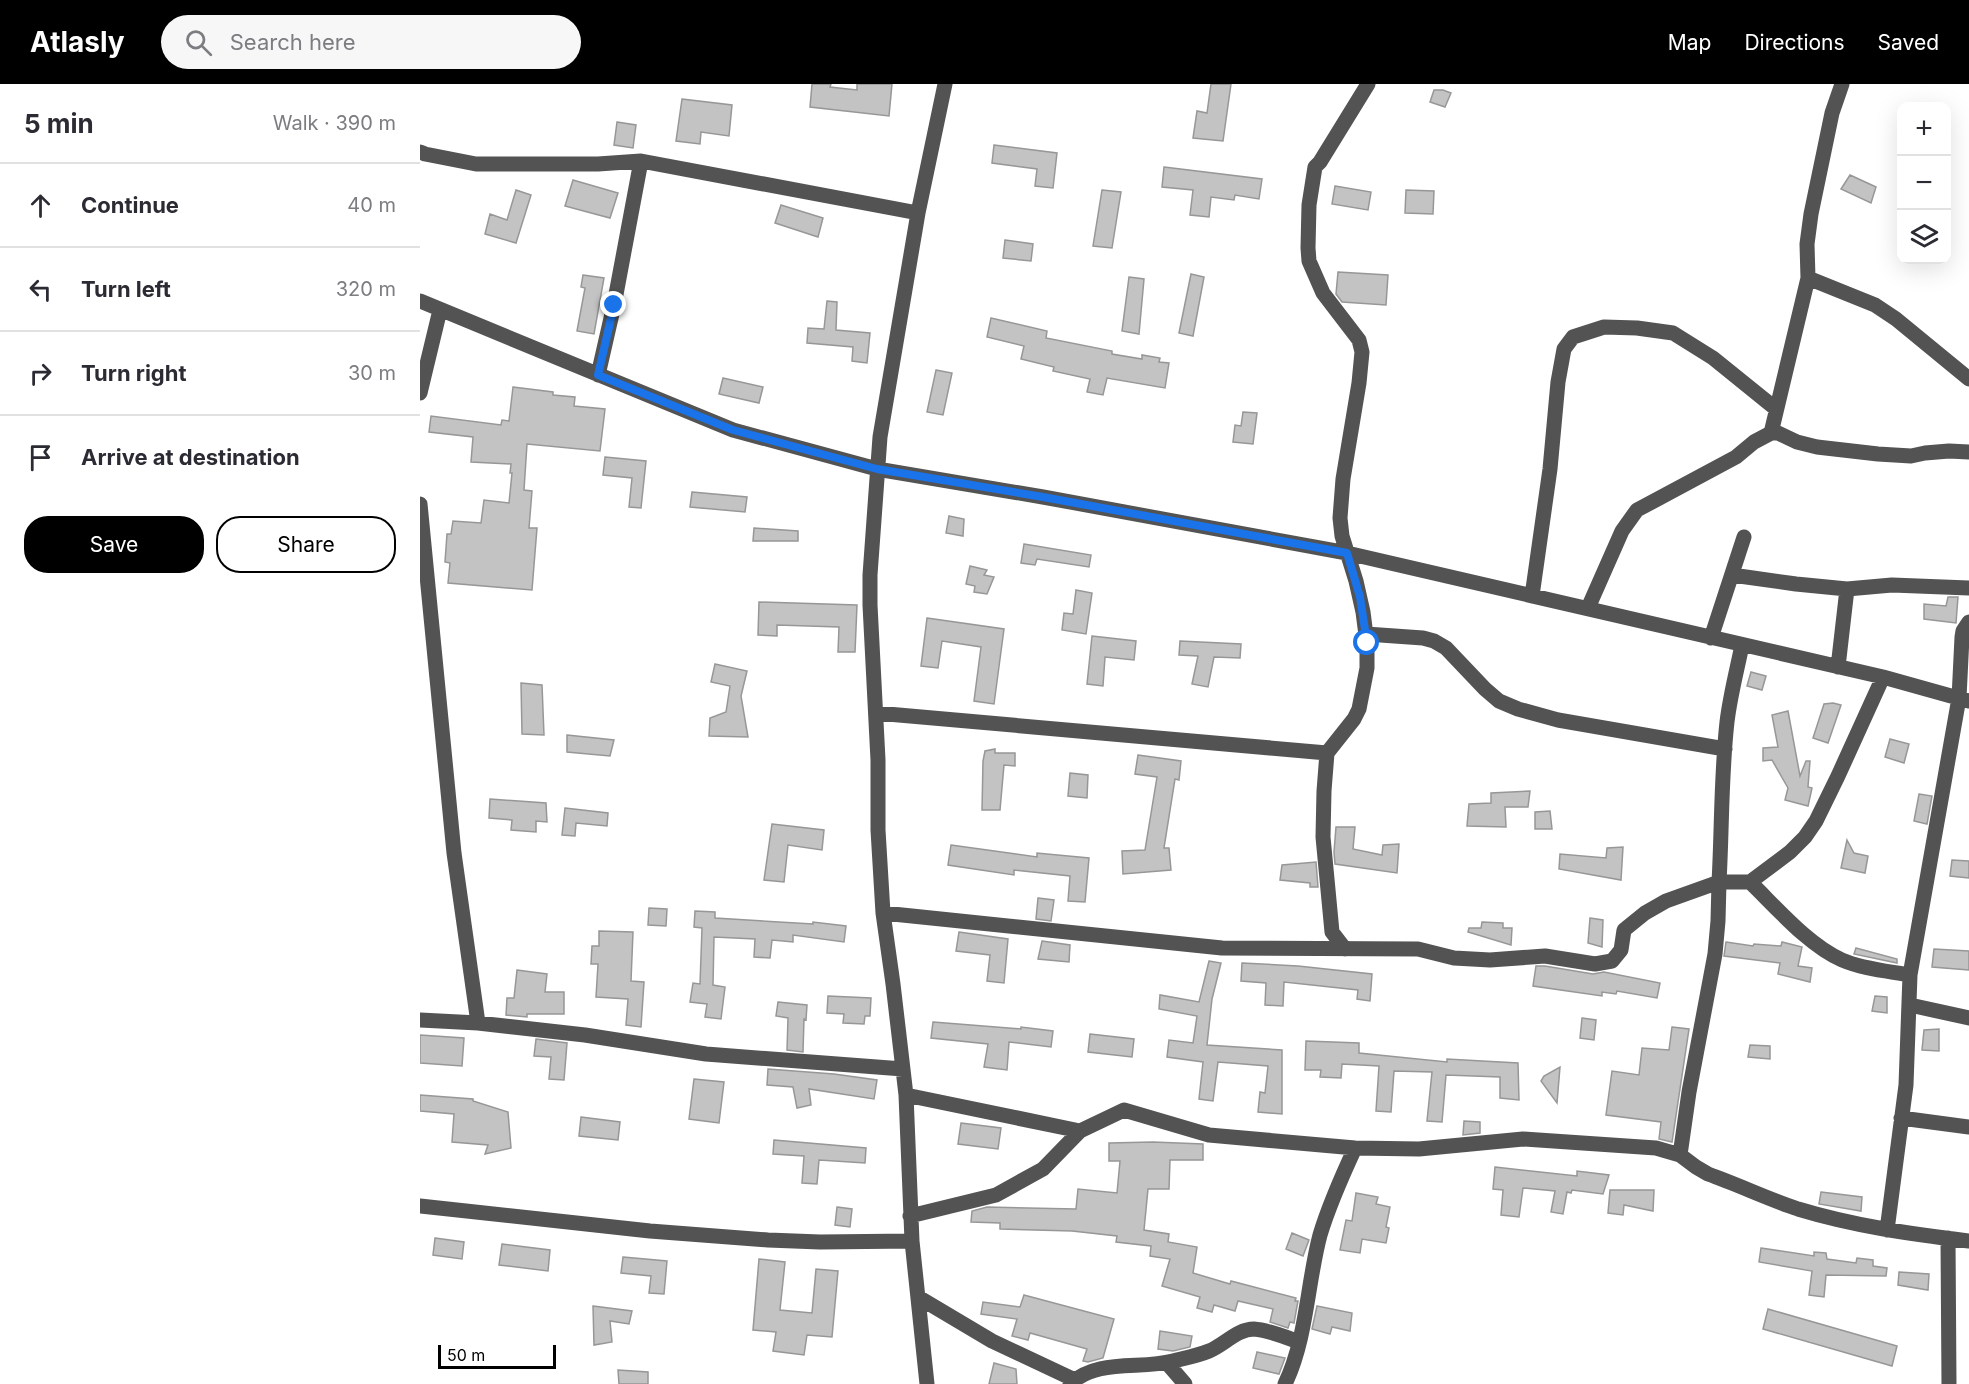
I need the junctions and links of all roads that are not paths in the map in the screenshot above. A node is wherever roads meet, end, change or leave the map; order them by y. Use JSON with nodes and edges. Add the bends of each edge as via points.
{"nodes":[{"id":1,"x":945,"y":84,"type":"edge"},
{"id":2,"x":1368,"y":84,"type":"edge"},
{"id":3,"x":1842,"y":84,"type":"edge"},
{"id":4,"x":420,"y":152,"type":"edge"},
{"id":5,"x":641,"y":160,"type":"junction"},
{"id":6,"x":918,"y":213,"type":"junction"},
{"id":7,"x":1809,"y":278,"type":"junction"},
{"id":8,"x":420,"y":301,"type":"edge"},
{"id":9,"x":440,"y":310,"type":"junction"},
{"id":10,"x":598,"y":375,"type":"junction"},
{"id":11,"x":1969,"y":379,"type":"edge"},
{"id":12,"x":420,"y":393,"type":"edge"},
{"id":13,"x":1776,"y":408,"type":"junction"},
{"id":14,"x":1771,"y":433,"type":"junction"},
{"id":15,"x":1969,"y":452,"type":"edge"},
{"id":16,"x":877,"y":469,"type":"junction"},
{"id":17,"x":420,"y":504,"type":"edge"},
{"id":18,"x":1744,"y":537,"type":"dead end"},
{"id":19,"x":1347,"y":553,"type":"junction"},
{"id":20,"x":1969,"y":572,"type":"edge"},
{"id":21,"x":1732,"y":574,"type":"junction"},
{"id":22,"x":1967,"y":587,"type":"edge"},
{"id":23,"x":1847,"y":589,"type":"junction"},
{"id":24,"x":1532,"y":596,"type":"junction"},
{"id":25,"x":1588,"y":608,"type":"junction"},
{"id":26,"x":1969,"y":622,"type":"edge"},
{"id":27,"x":1366,"y":634,"type":"junction"},
{"id":28,"x":1711,"y":638,"type":"junction"},
{"id":29,"x":1742,"y":645,"type":"junction"},
{"id":30,"x":1838,"y":667,"type":"junction"},
{"id":31,"x":1883,"y":677,"type":"junction"},
{"id":32,"x":1964,"y":700,"type":"edge"},
{"id":33,"x":876,"y":713,"type":"junction"},
{"id":34,"x":1725,"y":749,"type":"junction"},
{"id":35,"x":1327,"y":753,"type":"junction"},
{"id":36,"x":1719,"y":882,"type":"junction"},
{"id":37,"x":1750,"y":882,"type":"junction"},
{"id":38,"x":883,"y":913,"type":"junction"},
{"id":39,"x":1345,"y":949,"type":"junction"},
{"id":40,"x":1910,"y":975,"type":"junction"},
{"id":41,"x":1910,"y":1005,"type":"junction"},
{"id":42,"x":1969,"y":1018,"type":"edge"},
{"id":43,"x":420,"y":1020,"type":"edge"},
{"id":44,"x":478,"y":1023,"type":"junction"},
{"id":45,"x":903,"y":1069,"type":"junction"},
{"id":46,"x":906,"y":1095,"type":"junction"},
{"id":47,"x":1901,"y":1118,"type":"junction"},
{"id":48,"x":1969,"y":1127,"type":"edge"},
{"id":49,"x":1080,"y":1131,"type":"junction"},
{"id":50,"x":1355,"y":1148,"type":"junction"},
{"id":51,"x":1680,"y":1155,"type":"junction"},
{"id":52,"x":420,"y":1206,"type":"edge"},
{"id":53,"x":910,"y":1216,"type":"junction"},
{"id":54,"x":1887,"y":1230,"type":"junction"},
{"id":55,"x":1948,"y":1238,"type":"junction"},
{"id":56,"x":912,"y":1241,"type":"junction"},
{"id":57,"x":1969,"y":1241,"type":"edge"},
{"id":58,"x":918,"y":1297,"type":"junction"},
{"id":59,"x":1299,"y":1342,"type":"junction"},
{"id":60,"x":1167,"y":1363,"type":"junction"},
{"id":61,"x":1072,"y":1382,"type":"edge"},
{"id":62,"x":927,"y":1384,"type":"edge"},
{"id":63,"x":1185,"y":1384,"type":"edge"},
{"id":64,"x":1285,"y":1384,"type":"edge"},
{"id":65,"x":1949,"y":1384,"type":"edge"}],
"edges":[{"from":1,"to":6,"type":"street"},
{"from":2,"to":19,"type":"street","via":[[1315,167],[1309,205],[1309,261],[1323,293],[1362,347],[1343,479],[1342,536]]},
{"from":3,"to":7,"type":"street","via":[[1832,113],[1811,214],[1807,244]]},
{"from":4,"to":5,"type":"street","via":[[476,164]]},
{"from":5,"to":6,"type":"street"},
{"from":5,"to":10,"type":"street"},
{"from":6,"to":16,"type":"street"},
{"from":7,"to":11,"type":"street","via":[[1896,319]]},
{"from":7,"to":13,"type":"street"},
{"from":8,"to":9,"type":"street"},
{"from":9,"to":10,"type":"street"},
{"from":9,"to":12,"type":"street"},
{"from":10,"to":16,"type":"street","via":[[733,430]]},
{"from":13,"to":14,"type":"street"},
{"from":13,"to":24,"type":"street","via":[[1713,358],[1673,333],[1604,327],[1573,337],[1564,349],[1558,382]]},
{"from":14,"to":15,"type":"street","via":[[1817,447],[1878,454]]},
{"from":14,"to":25,"type":"street","via":[[1736,457],[1637,510],[1622,531]]},
{"from":16,"to":19,"type":"street"},
{"from":16,"to":33,"type":"street","via":[[870,597]]},
{"from":17,"to":44,"type":"street","via":[[454,853]]},
{"from":18,"to":21,"type":"street"},
{"from":19,"to":24,"type":"street"},
{"from":19,"to":27,"type":"street"},
{"from":20,"to":22,"type":"street"},
{"from":21,"to":23,"type":"street"},
{"from":21,"to":28,"type":"street"},
{"from":22,"to":23,"type":"street","via":[[1892,585]]},
{"from":23,"to":30,"type":"street"},
{"from":24,"to":25,"type":"street"},
{"from":25,"to":28,"type":"street"},
{"from":26,"to":32,"type":"street","via":[[1962,637]]},
{"from":27,"to":34,"type":"street","via":[[1434,641],[1499,701],[1518,708],[1558,720]]},
{"from":27,"to":35,"type":"street","via":[[1367,669],[1359,709]]},
{"from":28,"to":29,"type":"street"},
{"from":29,"to":30,"type":"street"},
{"from":29,"to":34,"type":"street"},
{"from":30,"to":31,"type":"street"},
{"from":31,"to":32,"type":"street"},
{"from":31,"to":37,"type":"street","via":[[1816,821],[1790,852]]},
{"from":32,"to":40,"type":"street"},
{"from":33,"to":35,"type":"street"},
{"from":33,"to":38,"type":"street"},
{"from":34,"to":36,"type":"street"},
{"from":35,"to":39,"type":"street","via":[[1323,837],[1332,932]]},
{"from":36,"to":37,"type":"street"},
{"from":36,"to":39,"type":"street","via":[[1645,913],[1624,930],[1621,950],[1612,962],[1595,964],[1545,956],[1490,960],[1454,958],[1418,949]]},
{"from":36,"to":51,"type":"street","via":[[1715,954]]},
{"from":37,"to":40,"type":"street","via":[[1800,930],[1842,960]]},
{"from":38,"to":39,"type":"street","via":[[1222,948]]},
{"from":38,"to":45,"type":"street"},
{"from":40,"to":41,"type":"street"},
{"from":41,"to":42,"type":"street"},
{"from":41,"to":47,"type":"street"},
{"from":43,"to":44,"type":"street"},
{"from":44,"to":45,"type":"street","via":[[706,1054]]},
{"from":45,"to":46,"type":"street"},
{"from":46,"to":49,"type":"street"},
{"from":46,"to":53,"type":"street"},
{"from":47,"to":48,"type":"street"},
{"from":47,"to":54,"type":"street"},
{"from":49,"to":50,"type":"street","via":[[1124,1110],[1209,1135]]},
{"from":49,"to":53,"type":"street","via":[[1043,1169],[996,1195]]},
{"from":50,"to":51,"type":"street","via":[[1419,1149],[1523,1138],[1656,1148]]},
{"from":50,"to":59,"type":"street","via":[[1320,1235]]},
{"from":51,"to":54,"type":"street","via":[[1708,1174],[1795,1208]]},
{"from":52,"to":56,"type":"street","via":[[768,1240]]},
{"from":53,"to":56,"type":"street"},
{"from":54,"to":55,"type":"street"},
{"from":55,"to":57,"type":"street"},
{"from":55,"to":65,"type":"street"},
{"from":56,"to":58,"type":"street"},
{"from":58,"to":61,"type":"street"},
{"from":58,"to":62,"type":"street"},
{"from":59,"to":60,"type":"street","via":[[1254,1329],[1200,1355]]},
{"from":59,"to":64,"type":"street"},
{"from":60,"to":61,"type":"street","via":[[1104,1368]]},
{"from":60,"to":63,"type":"street"}]}
